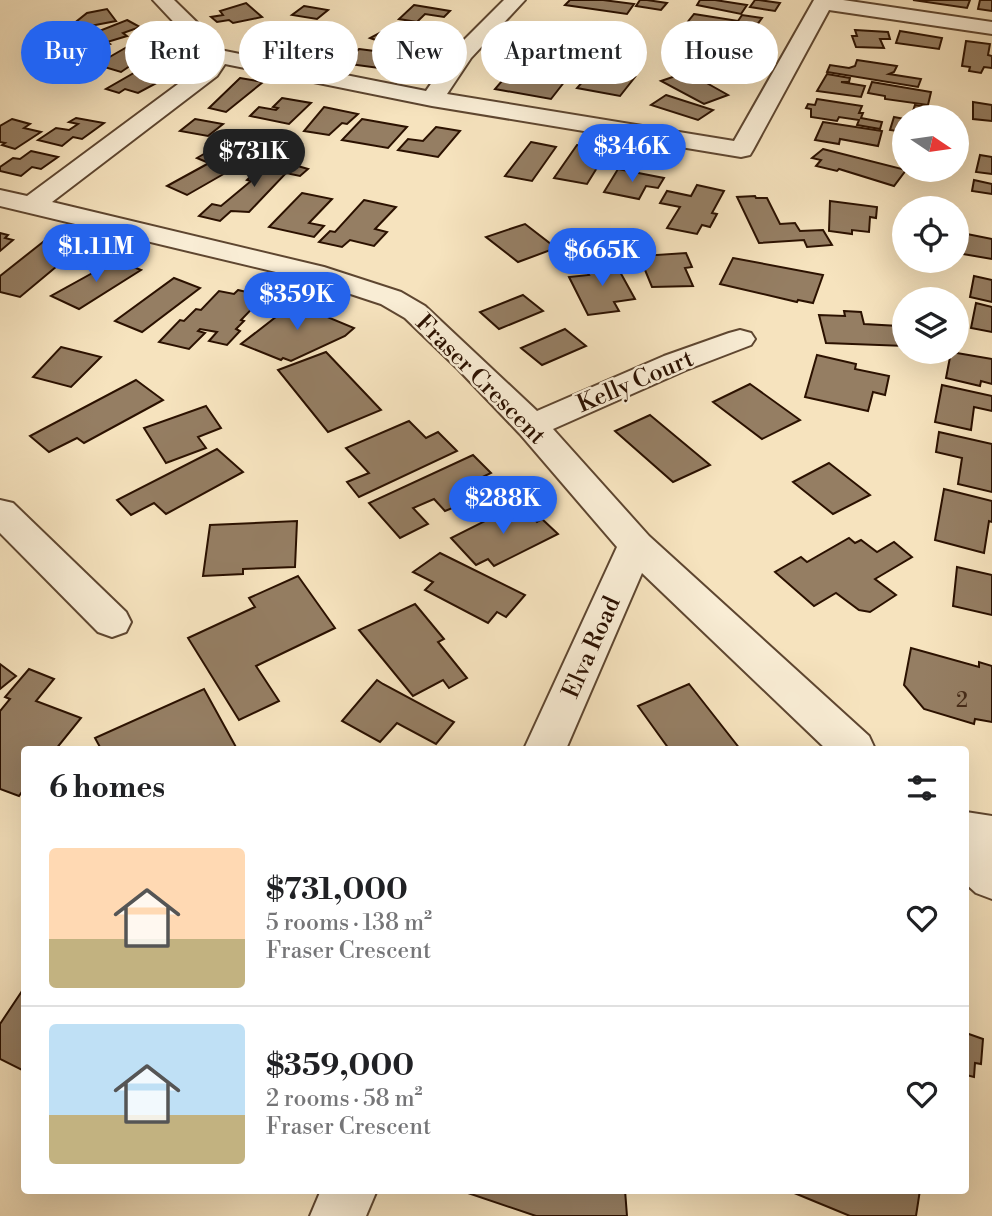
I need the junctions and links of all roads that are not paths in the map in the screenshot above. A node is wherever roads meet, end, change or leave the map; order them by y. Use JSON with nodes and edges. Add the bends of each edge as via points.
{"nodes":[{"id":1,"x":163,"y":0,"type":"edge"},
{"id":2,"x":515,"y":0,"type":"edge"},
{"id":3,"x":823,"y":1,"type":"edge"},
{"id":4,"x":184,"y":21,"type":"edge"},
{"id":5,"x":992,"y":28,"type":"edge"},
{"id":6,"x":225,"y":57,"type":"edge"},
{"id":7,"x":193,"y":84,"type":"edge"},
{"id":8,"x":432,"y":99,"type":"junction"},
{"id":9,"x":0,"y":198,"type":"edge"},
{"id":10,"x":32,"y":205,"type":"junction"},
{"id":11,"x":740,"y":339,"type":"dead end"},
{"id":12,"x":531,"y":426,"type":"junction"},
{"id":13,"x":0,"y":512,"type":"edge"},
{"id":14,"x":636,"y":545,"type":"junction"},
{"id":15,"x":112,"y":622,"type":"dead end"},
{"id":16,"x":546,"y":746,"type":"edge"},
{"id":17,"x":851,"y":746,"type":"edge"},
{"id":18,"x":969,"y":832,"type":"edge"},
{"id":19,"x":992,"y":836,"type":"edge"},
{"id":20,"x":969,"y":857,"type":"edge"},
{"id":21,"x":992,"y":878,"type":"edge"},
{"id":22,"x":347,"y":1194,"type":"edge"},
{"id":23,"x":338,"y":1216,"type":"edge"}],
"edges":[{"from":1,"to":4,"type":"street"},
{"from":2,"to":8,"type":"street","via":[[463,54]]},
{"from":3,"to":5,"type":"street"},
{"from":3,"to":8,"type":"street","via":[[740,150]]},
{"from":6,"to":8,"type":"street"},
{"from":7,"to":10,"type":"street"},
{"from":9,"to":10,"type":"street","name":"Fraser Crescent"},
{"from":10,"to":12,"type":"street","name":"Fraser Crescent","via":[[302,270],[391,298],[415,312]]},
{"from":11,"to":12,"type":"street","name":"Kelly Court"},
{"from":12,"to":14,"type":"street","name":"Fraser Crescent"},
{"from":13,"to":15,"type":"street"},
{"from":14,"to":16,"type":"street","name":"Elva Road"},
{"from":14,"to":17,"type":"street","name":"Fraser Crescent"},
{"from":18,"to":19,"type":"street"},
{"from":20,"to":21,"type":"street"},
{"from":22,"to":23,"type":"street"}]}
